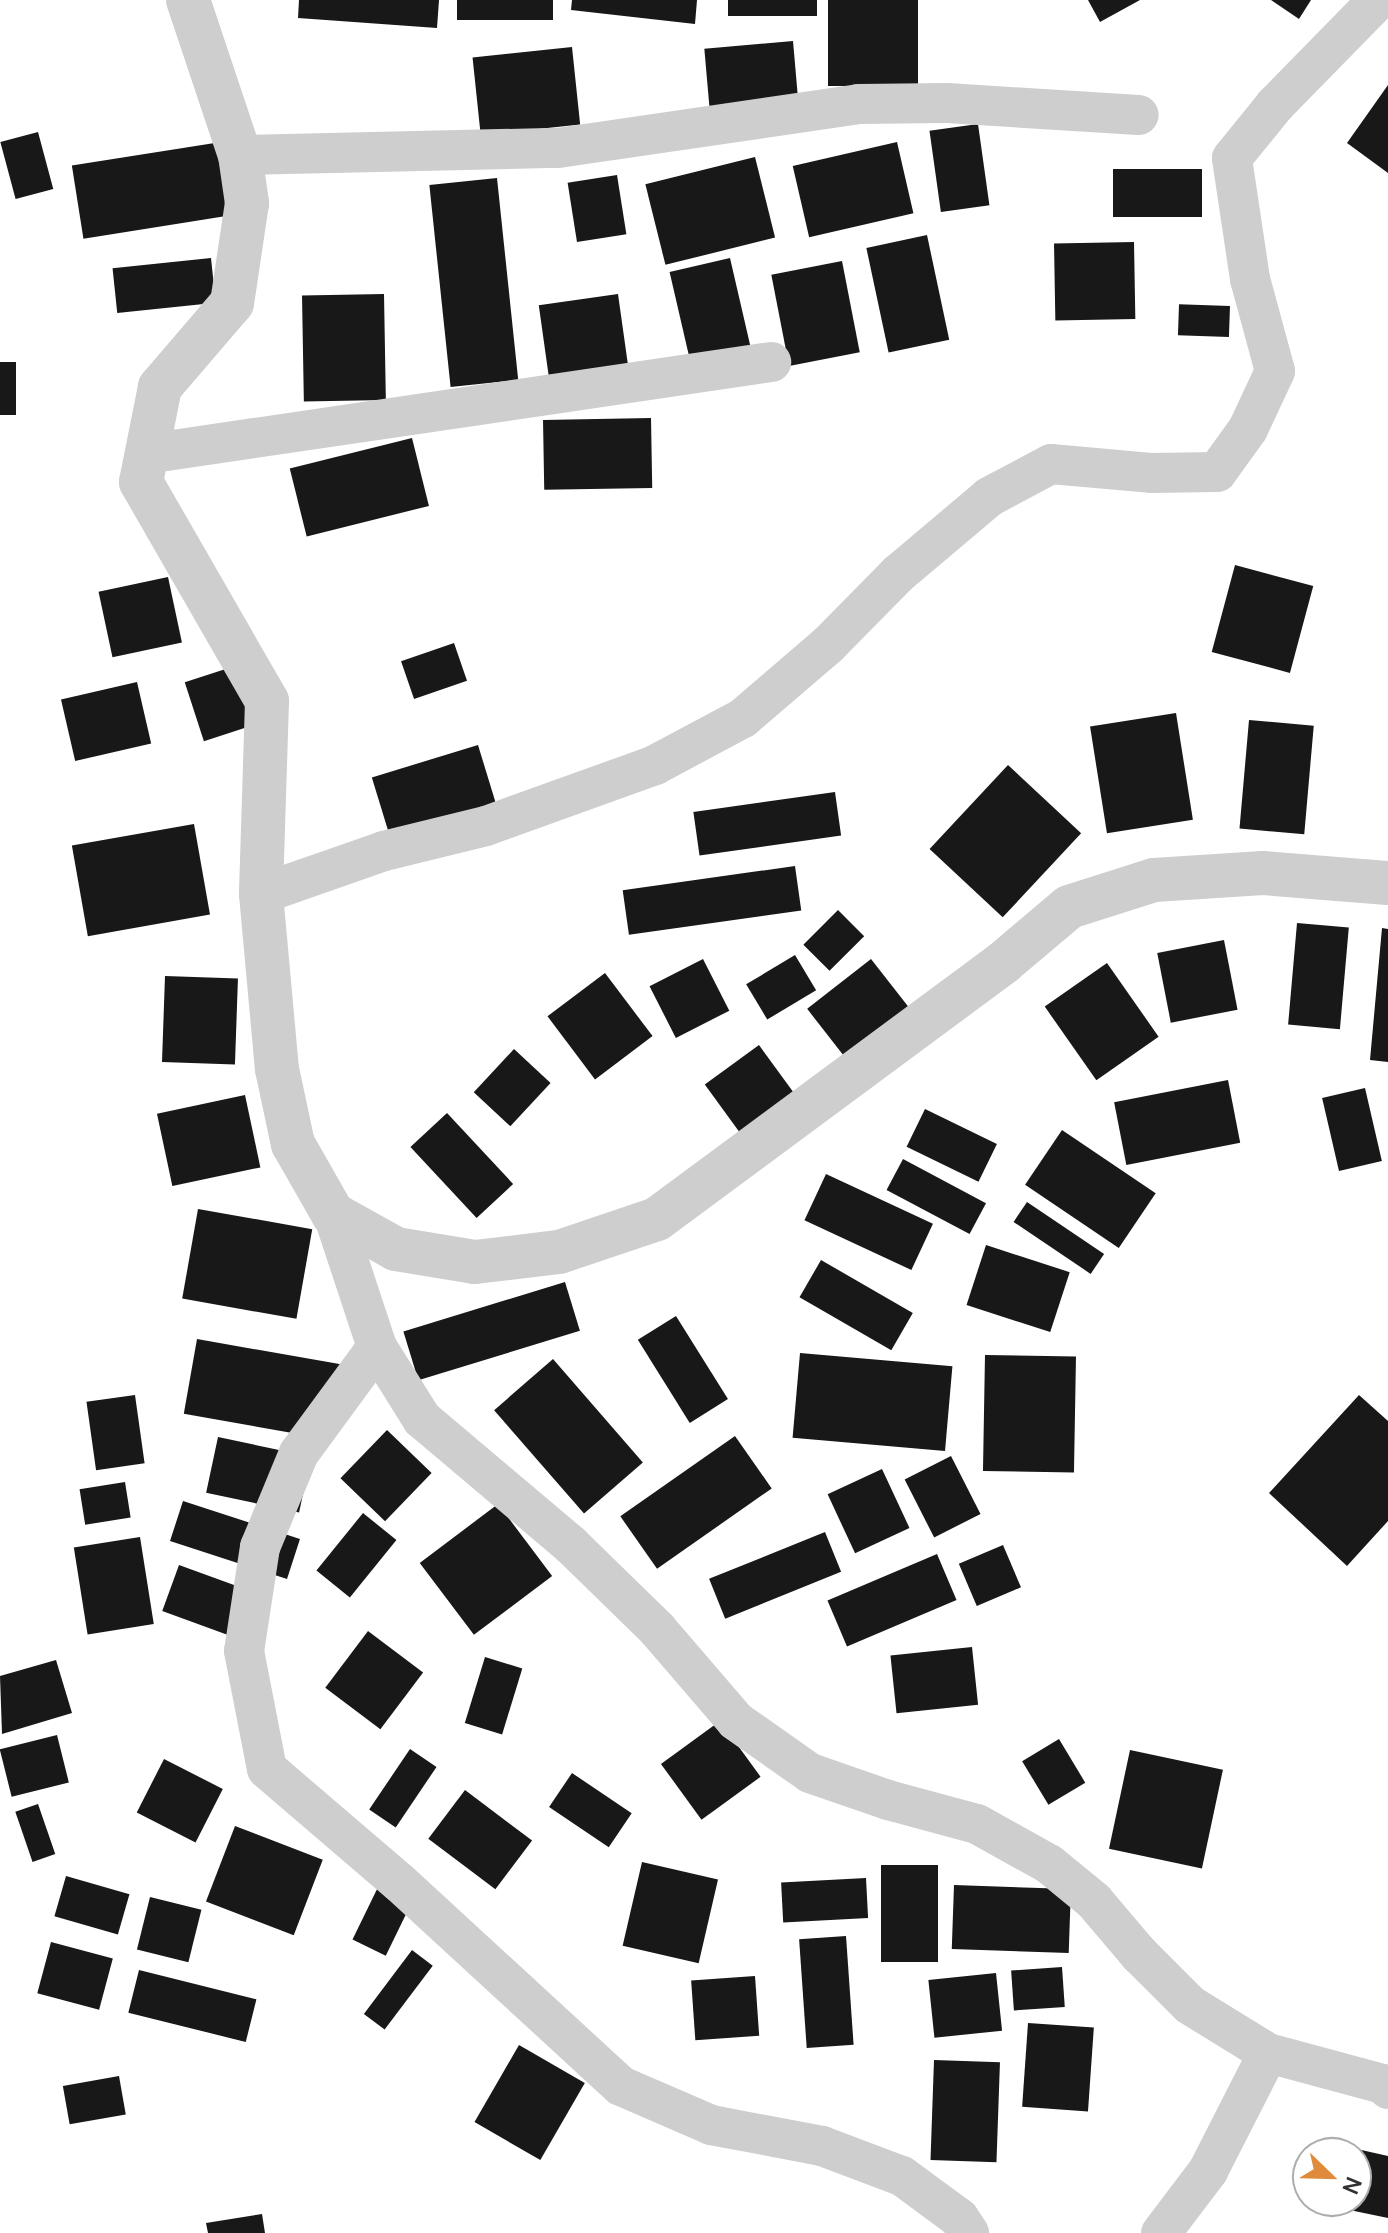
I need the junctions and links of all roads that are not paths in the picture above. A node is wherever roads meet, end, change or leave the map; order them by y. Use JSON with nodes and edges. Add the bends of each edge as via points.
{"nodes":[{"id":1,"x":188,"y":0,"type":"edge"},
{"id":2,"x":1378,"y":0,"type":"edge"},
{"id":3,"x":1139,"y":115,"type":"dead end"},
{"id":4,"x":240,"y":155,"type":"junction"},
{"id":5,"x":771,"y":362,"type":"dead end"},
{"id":6,"x":146,"y":454,"type":"junction"},
{"id":7,"x":1388,"y":883,"type":"edge"},
{"id":8,"x":261,"y":894,"type":"junction"},
{"id":9,"x":333,"y":1214,"type":"junction"},
{"id":10,"x":377,"y":1347,"type":"junction"},
{"id":11,"x":1268,"y":2053,"type":"junction"},
{"id":12,"x":1388,"y":2089,"type":"edge"},
{"id":13,"x":969,"y":2233,"type":"edge"},
{"id":14,"x":1161,"y":2233,"type":"edge"}],
"edges":[{"from":1,"to":4,"type":"street"},
{"from":2,"to":8,"type":"street","via":[[1275,105],[1232,158],[1250,279],[1275,371],[1248,429],[1217,472],[1151,473],[1051,464],[989,497],[743,718],[655,765],[486,826],[384,851]]},
{"from":3,"to":4,"type":"street","via":[[947,103],[858,104],[558,148]]},
{"from":4,"to":6,"type":"street","via":[[247,203],[232,303],[160,387]]},
{"from":5,"to":6,"type":"street"},
{"from":6,"to":8,"type":"street","via":[[141,482],[267,701]]},
{"from":7,"to":9,"type":"street","via":[[1263,873],[1154,880],[1069,907],[1004,962],[657,1219],[559,1252],[475,1262],[396,1249]]},
{"from":8,"to":9,"type":"street","via":[[277,1069],[293,1144]]},
{"from":9,"to":10,"type":"street"},
{"from":10,"to":11,"type":"street","via":[[422,1419],[571,1545],[657,1629],[736,1721],[810,1773],[977,1824],[1049,1864],[1094,1901],[1190,2005]]},
{"from":10,"to":13,"type":"street","via":[[299,1453],[260,1547],[244,1651],[267,1769],[621,2086],[711,2125],[822,2146],[902,2176],[959,2218]]},
{"from":11,"to":12,"type":"street"},
{"from":11,"to":14,"type":"street","via":[[1208,2171]]}]}
